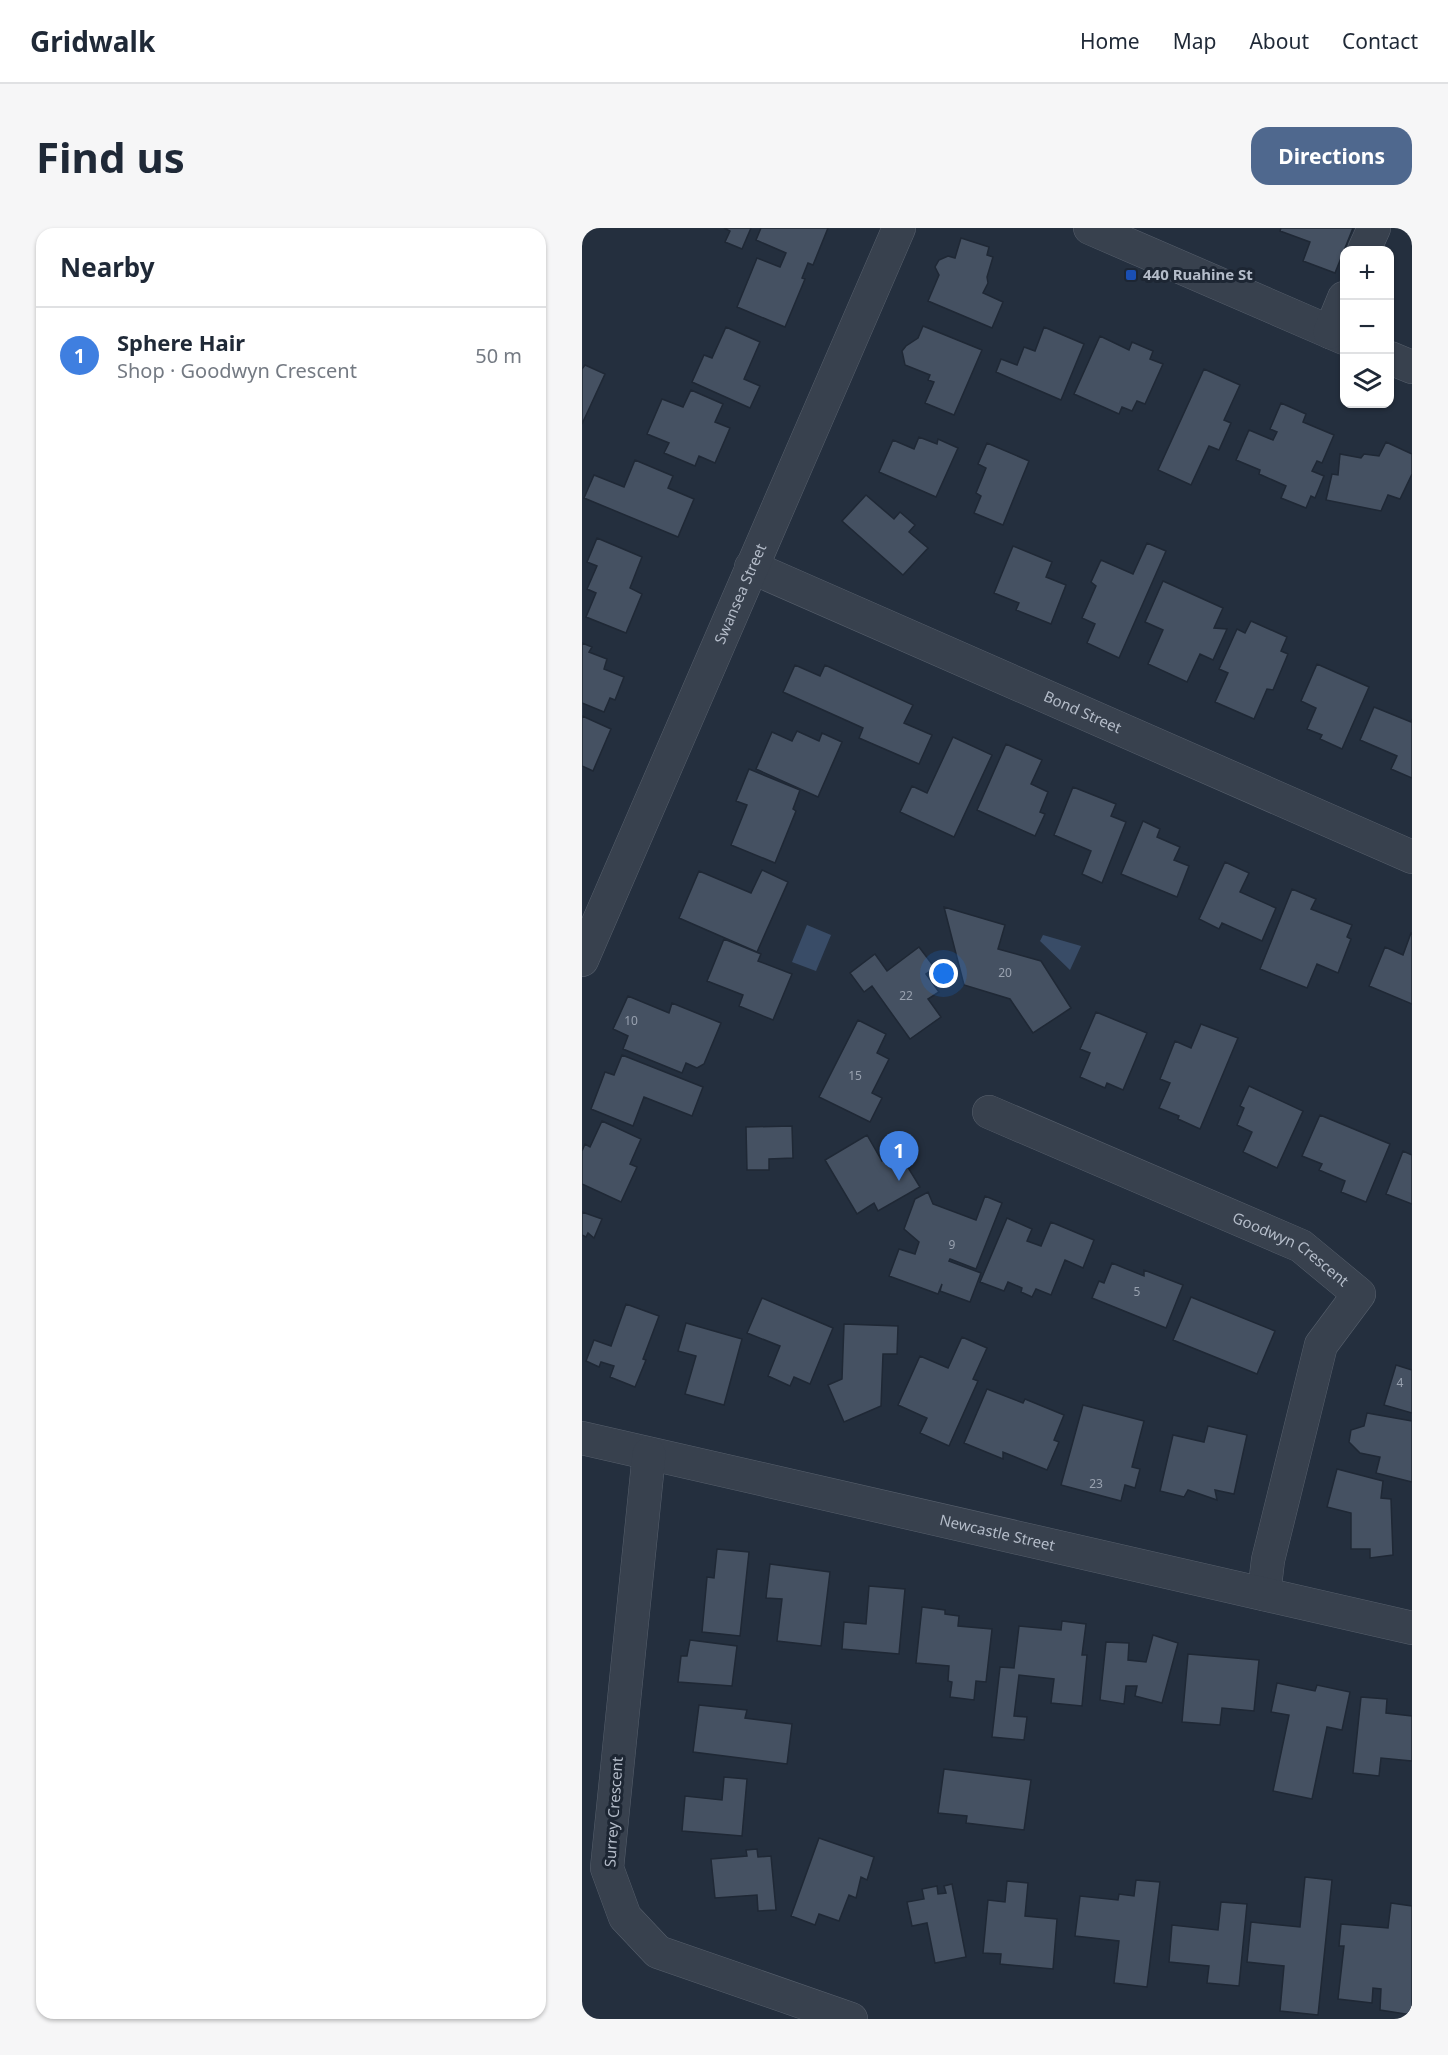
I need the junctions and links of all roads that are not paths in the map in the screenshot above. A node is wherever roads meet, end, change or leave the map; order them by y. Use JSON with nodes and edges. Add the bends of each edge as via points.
{"nodes":[{"id":1,"x":899,"y":228,"type":"edge"},
{"id":2,"x":1090,"y":228,"type":"edge"},
{"id":3,"x":1374,"y":228,"type":"edge"},
{"id":4,"x":1366,"y":246,"type":"edge"},
{"id":5,"x":1344,"y":300,"type":"edge"},
{"id":6,"x":1337,"y":335,"type":"edge"},
{"id":7,"x":1394,"y":360,"type":"edge"},
{"id":8,"x":1412,"y":367,"type":"edge"},
{"id":9,"x":751,"y":567,"type":"junction"},
{"id":10,"x":1412,"y":857,"type":"edge"},
{"id":11,"x":582,"y":960,"type":"edge"},
{"id":12,"x":989,"y":1112,"type":"dead end"},
{"id":13,"x":582,"y":1438,"type":"edge"},
{"id":14,"x":649,"y":1454,"type":"junction"},
{"id":15,"x":1264,"y":1594,"type":"junction"},
{"id":16,"x":1412,"y":1628,"type":"edge"},
{"id":17,"x":851,"y":2019,"type":"edge"}],
"edges":[{"from":1,"to":9,"type":"street","name":"Swansea Street"},
{"from":2,"to":6,"type":"street"},
{"from":3,"to":4,"type":"street"},
{"from":5,"to":6,"type":"street"},
{"from":7,"to":8,"type":"street"},
{"from":9,"to":10,"type":"street","name":"Bond Street"},
{"from":9,"to":11,"type":"street","name":"Swansea Street"},
{"from":12,"to":15,"type":"street","name":"Goodwyn Crescent","via":[[1301,1246],[1359,1294],[1321,1345],[1268,1560]]},
{"from":13,"to":14,"type":"street","name":"Newcastle Street"},
{"from":14,"to":15,"type":"street","name":"Newcastle Street"},
{"from":14,"to":17,"type":"street","name":"Surrey Crescent","via":[[607,1868],[625,1917],[658,1952]]},
{"from":15,"to":16,"type":"street","name":"Newcastle Street"}]}
